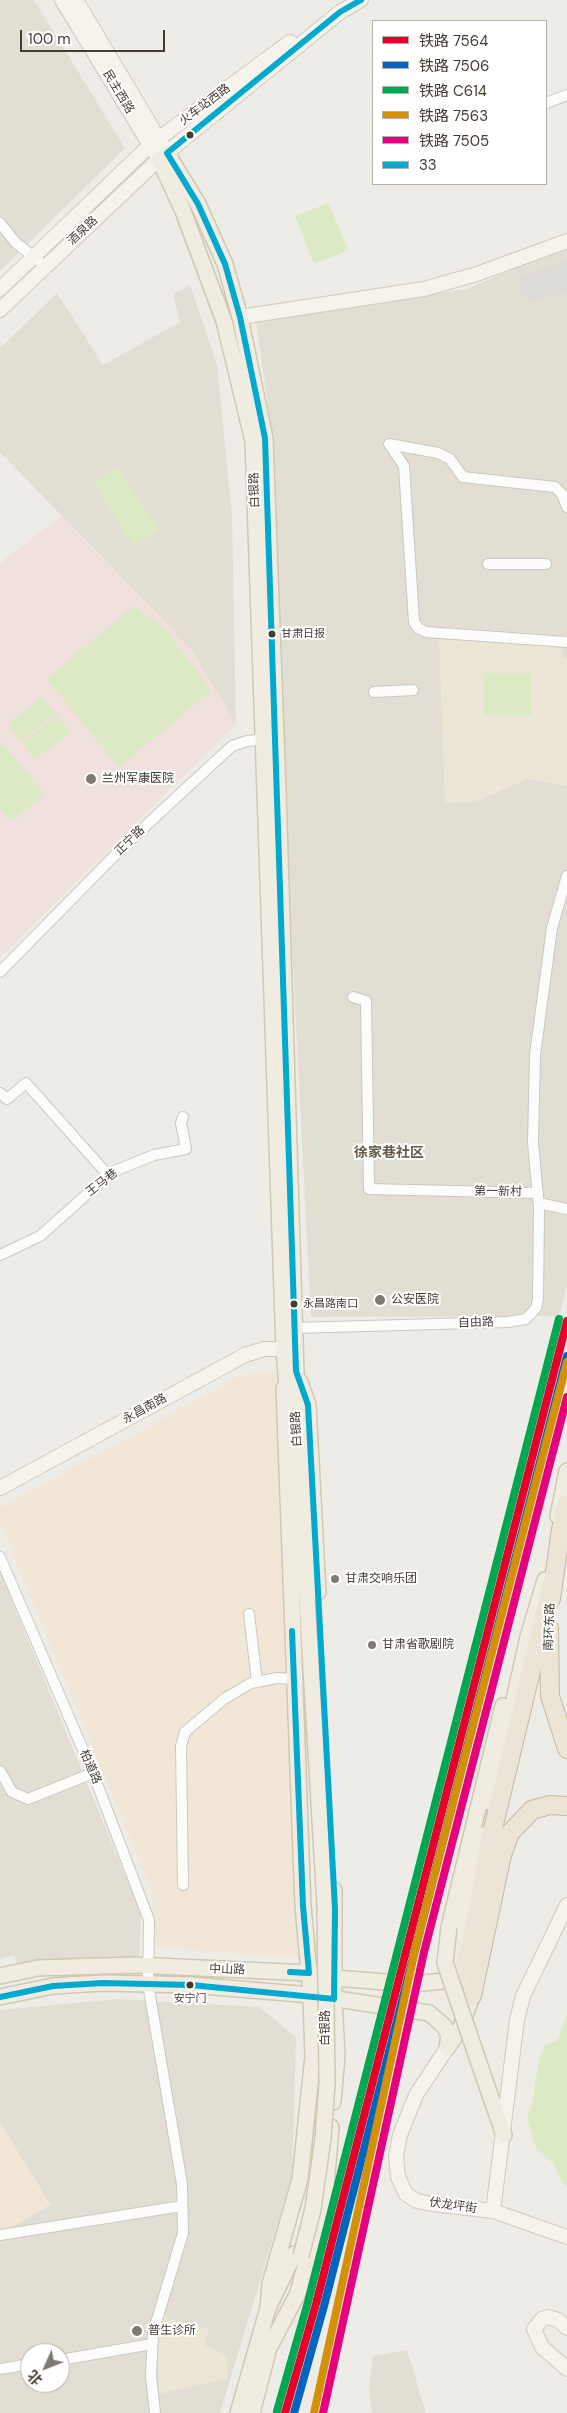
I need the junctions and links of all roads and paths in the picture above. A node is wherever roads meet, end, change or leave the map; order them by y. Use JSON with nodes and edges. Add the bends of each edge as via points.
{"nodes":[{"id":1,"x":62,"y":0,"type":"edge"},
{"id":2,"x":76,"y":0,"type":"edge"},
{"id":3,"x":347,"y":0,"type":"edge"},
{"id":4,"x":361,"y":0,"type":"edge"},
{"id":5,"x":567,"y":95,"type":"edge"},
{"id":6,"x":547,"y":103,"type":"edge"},
{"id":7,"x":155,"y":142,"type":"junction"},
{"id":8,"x":163,"y":156,"type":"junction"},
{"id":9,"x":0,"y":223,"type":"edge"},
{"id":10,"x":567,"y":241,"type":"edge"},
{"id":11,"x":34,"y":256,"type":"junction"},
{"id":12,"x":45,"y":266,"type":"junction"},
{"id":13,"x":0,"y":289,"type":"edge"},
{"id":14,"x":0,"y":310,"type":"edge"},
{"id":15,"x":240,"y":317,"type":"junction"},
{"id":16,"x":567,"y":507,"type":"edge"},
{"id":17,"x":488,"y":564,"type":"dead end"},
{"id":18,"x":546,"y":564,"type":"dead end"},
{"id":19,"x":567,"y":642,"type":"edge"},
{"id":20,"x":413,"y":690,"type":"dead end"},
{"id":21,"x":374,"y":692,"type":"dead end"},
{"id":22,"x":271,"y":739,"type":"junction"},
{"id":23,"x":567,"y":876,"type":"edge"},
{"id":24,"x":0,"y":972,"type":"edge"},
{"id":25,"x":354,"y":997,"type":"dead end"},
{"id":26,"x":0,"y":1093,"type":"edge"},
{"id":27,"x":183,"y":1116,"type":"dead end"},
{"id":28,"x":108,"y":1176,"type":"junction"},
{"id":29,"x":538,"y":1198,"type":"junction"},
{"id":30,"x":567,"y":1209,"type":"edge"},
{"id":31,"x":0,"y":1255,"type":"edge"},
{"id":32,"x":295,"y":1328,"type":"junction"},
{"id":33,"x":290,"y":1349,"type":"junction"},
{"id":34,"x":291,"y":1372,"type":"junction"},
{"id":35,"x":567,"y":1471,"type":"edge"},
{"id":36,"x":0,"y":1488,"type":"edge"},
{"id":37,"x":567,"y":1504,"type":"edge"},
{"id":38,"x":0,"y":1557,"type":"edge"},
{"id":39,"x":551,"y":1588,"type":"junction"},
{"id":40,"x":249,"y":1614,"type":"dead end"},
{"id":41,"x":528,"y":1637,"type":"junction"},
{"id":42,"x":294,"y":1679,"type":"junction"},
{"id":43,"x":257,"y":1682,"type":"junction"},
{"id":44,"x":567,"y":1749,"type":"edge"},
{"id":45,"x":0,"y":1770,"type":"edge"},
{"id":46,"x":93,"y":1773,"type":"junction"},
{"id":47,"x":567,"y":1806,"type":"edge"},
{"id":48,"x":183,"y":1885,"type":"dead end"},
{"id":49,"x":567,"y":1905,"type":"edge"},
{"id":50,"x":149,"y":1967,"type":"junction"},
{"id":51,"x":309,"y":1973,"type":"junction"},
{"id":52,"x":0,"y":1976,"type":"edge"},
{"id":53,"x":334,"y":1978,"type":"junction"},
{"id":54,"x":454,"y":1980,"type":"junction"},
{"id":55,"x":148,"y":1984,"type":"junction"},
{"id":56,"x":311,"y":1995,"type":"junction"},
{"id":57,"x":472,"y":1996,"type":"junction"},
{"id":58,"x":0,"y":1997,"type":"edge"},
{"id":59,"x":334,"y":1998,"type":"junction"},
{"id":60,"x":446,"y":2048,"type":"junction"},
{"id":61,"x":504,"y":2135,"type":"junction"},
{"id":62,"x":182,"y":2206,"type":"junction"},
{"id":63,"x":493,"y":2211,"type":"junction"},
{"id":64,"x":0,"y":2235,"type":"edge"},
{"id":65,"x":567,"y":2237,"type":"edge"},
{"id":66,"x":298,"y":2255,"type":"junction"},
{"id":67,"x":268,"y":2308,"type":"junction"},
{"id":68,"x":567,"y":2328,"type":"edge"},
{"id":69,"x":152,"y":2344,"type":"junction"},
{"id":70,"x":269,"y":2348,"type":"junction"},
{"id":71,"x":70,"y":2358,"type":"edge"},
{"id":72,"x":20,"y":2366,"type":"edge"},
{"id":73,"x":0,"y":2369,"type":"edge"},
{"id":74,"x":567,"y":2369,"type":"edge"},
{"id":75,"x":156,"y":2413,"type":"edge"},
{"id":76,"x":238,"y":2413,"type":"edge"},
{"id":77,"x":252,"y":2413,"type":"edge"}],
"edges":[{"from":1,"to":7,"type":"main road","name":"民主西路"},
{"from":2,"to":7,"type":"main road","name":"民主西路"},
{"from":3,"to":7,"type":"main road","name":"火车站西路"},
{"from":4,"to":8,"type":"main road","name":"火车站西路","via":[[340,12]]},
{"from":5,"to":6,"type":"street"},
{"from":7,"to":8,"type":"main road","name":"民主西路"},
{"from":7,"to":11,"type":"main road","name":"酒泉路"},
{"from":8,"to":12,"type":"main road","name":"酒泉路"},
{"from":8,"to":15,"type":"main road","name":"白银路","via":[[194,197],[225,264]]},
{"from":8,"to":22,"type":"main road","name":"白银路","via":[[224,321],[254,440]]},
{"from":9,"to":11,"type":"street","via":[[16,243]]},
{"from":10,"to":15,"type":"main road","via":[[477,274],[424,289]]},
{"from":11,"to":12,"type":"street"},
{"from":11,"to":13,"type":"main road","name":"酒泉路"},
{"from":12,"to":14,"type":"main road","name":"酒泉路"},
{"from":15,"to":22,"type":"main road","name":"白银路","via":[[265,438]]},
{"from":16,"to":19,"type":"street","via":[[555,487],[463,477],[450,459],[438,453],[389,444],[404,466],[414,622],[418,628],[426,632]]},
{"from":17,"to":18,"type":"street"},
{"from":20,"to":21,"type":"street"},
{"from":22,"to":24,"type":"street","name":"正宁路","via":[[232,746],[126,844]]},
{"from":22,"to":32,"type":"main road","name":"白银路"},
{"from":22,"to":33,"type":"main road","name":"白银路"},
{"from":23,"to":29,"type":"street","name":"第一新村","via":[[552,928],[535,1055],[532,1143]]},
{"from":25,"to":29,"type":"street","name":"第一新村","via":[[366,1001],[369,1190]]},
{"from":26,"to":28,"type":"street","via":[[7,1099],[26,1083]]},
{"from":27,"to":28,"type":"street","name":"王马巷","via":[[186,1149],[154,1154]]},
{"from":28,"to":31,"type":"street","name":"王马巷","via":[[40,1236]]},
{"from":29,"to":30,"type":"street"},
{"from":29,"to":32,"type":"street","name":"自由路","via":[[538,1299],[536,1308],[526,1319]]},
{"from":32,"to":33,"type":"main road","name":"白银路"},
{"from":33,"to":34,"type":"main road","name":"白银路"},
{"from":33,"to":36,"type":"main road","name":"永昌南路","via":[[264,1349],[245,1355]]},
{"from":34,"to":42,"type":"main road","via":[[284,1409]]},
{"from":34,"to":53,"type":"main road","via":[[308,1405],[335,1909]]},
{"from":34,"to":66,"type":"main road","name":"白银路","bridge":true,"via":[[325,1905],[327,2084],[313,2209]]},
{"from":35,"to":41,"type":"main road","via":[[546,1578]]},
{"from":37,"to":39,"type":"highway","name":"南环东路"},
{"from":38,"to":46,"type":"street","name":"柏道路"},
{"from":39,"to":44,"type":"highway","name":"南环东路","via":[[548,1637],[550,1696]]},
{"from":39,"to":54,"type":"highway","via":[[491,1837],[471,1946],[464,1966]]},
{"from":40,"to":43,"type":"street"},
{"from":41,"to":54,"type":"main road","via":[[454,1966]]},
{"from":41,"to":61,"type":"main road","bridge":true,"via":[[519,1654],[489,1754],[449,1927],[445,1963]]},
{"from":42,"to":43,"type":"street"},
{"from":42,"to":51,"type":"main road","via":[[303,1906]]},
{"from":43,"to":48,"type":"street","via":[[224,1699],[185,1732],[181,1746]]},
{"from":45,"to":46,"type":"street","via":[[12,1792],[28,1799]]},
{"from":46,"to":50,"type":"street","name":"柏道路","via":[[149,1920]]},
{"from":47,"to":57,"type":"highway","via":[[550,1805],[532,1810],[510,1833],[502,1855]]},
{"from":49,"to":61,"type":"main road","via":[[523,1996],[517,2020]]},
{"from":50,"to":51,"type":"main road","name":"中山路"},
{"from":50,"to":52,"type":"main road","name":"中山路","via":[[38,1968]]},
{"from":50,"to":55,"type":"street","name":"柏道路"},
{"from":51,"to":53,"type":"main road","name":"中山路"},
{"from":51,"to":56,"type":"main road"},
{"from":53,"to":54,"type":"main road","name":"中山路","via":[[413,1984]]},
{"from":53,"to":59,"type":"main road"},
{"from":54,"to":57,"type":"main road","via":[[467,1976]]},
{"from":55,"to":56,"type":"main road","name":"中山路"},
{"from":55,"to":58,"type":"main road","name":"中山路","via":[[53,1986]]},
{"from":55,"to":62,"type":"street","name":"柏道路","via":[[177,2150]]},
{"from":56,"to":59,"type":"main road","name":"中山路"},
{"from":56,"to":67,"type":"main road","via":[[313,2057],[300,2179],[270,2284]]},
{"from":57,"to":60,"type":"main road","via":[[461,2027]]},
{"from":59,"to":60,"type":"main road","name":"中山路","via":[[429,2013],[449,2035]]},
{"from":59,"to":70,"type":"main road","via":[[337,2056],[326,2186],[298,2294]]},
{"from":60,"to":63,"type":"main road","name":"伏龙坪街","via":[[416,2095],[400,2135],[396,2156],[398,2177],[406,2194],[417,2201]]},
{"from":61,"to":63,"type":"main road"},
{"from":62,"to":64,"type":"street"},
{"from":62,"to":69,"type":"street","name":"柏道路","via":[[183,2233]]},
{"from":63,"to":65,"type":"main road","name":"伏龙坪街"},
{"from":66,"to":67,"type":"main road","name":"白银路"},
{"from":66,"to":70,"type":"main road","name":"白银路"},
{"from":67,"to":76,"type":"main road","name":"白银路"},
{"from":68,"to":74,"type":"main road","via":[[558,2320],[548,2318],[542,2319],[534,2329],[542,2347]]},
{"from":69,"to":71,"type":"street"},
{"from":69,"to":75,"type":"street","name":"柏道路","via":[[151,2376]]},
{"from":70,"to":77,"type":"main road","name":"白银路"},
{"from":72,"to":73,"type":"street"}]}
